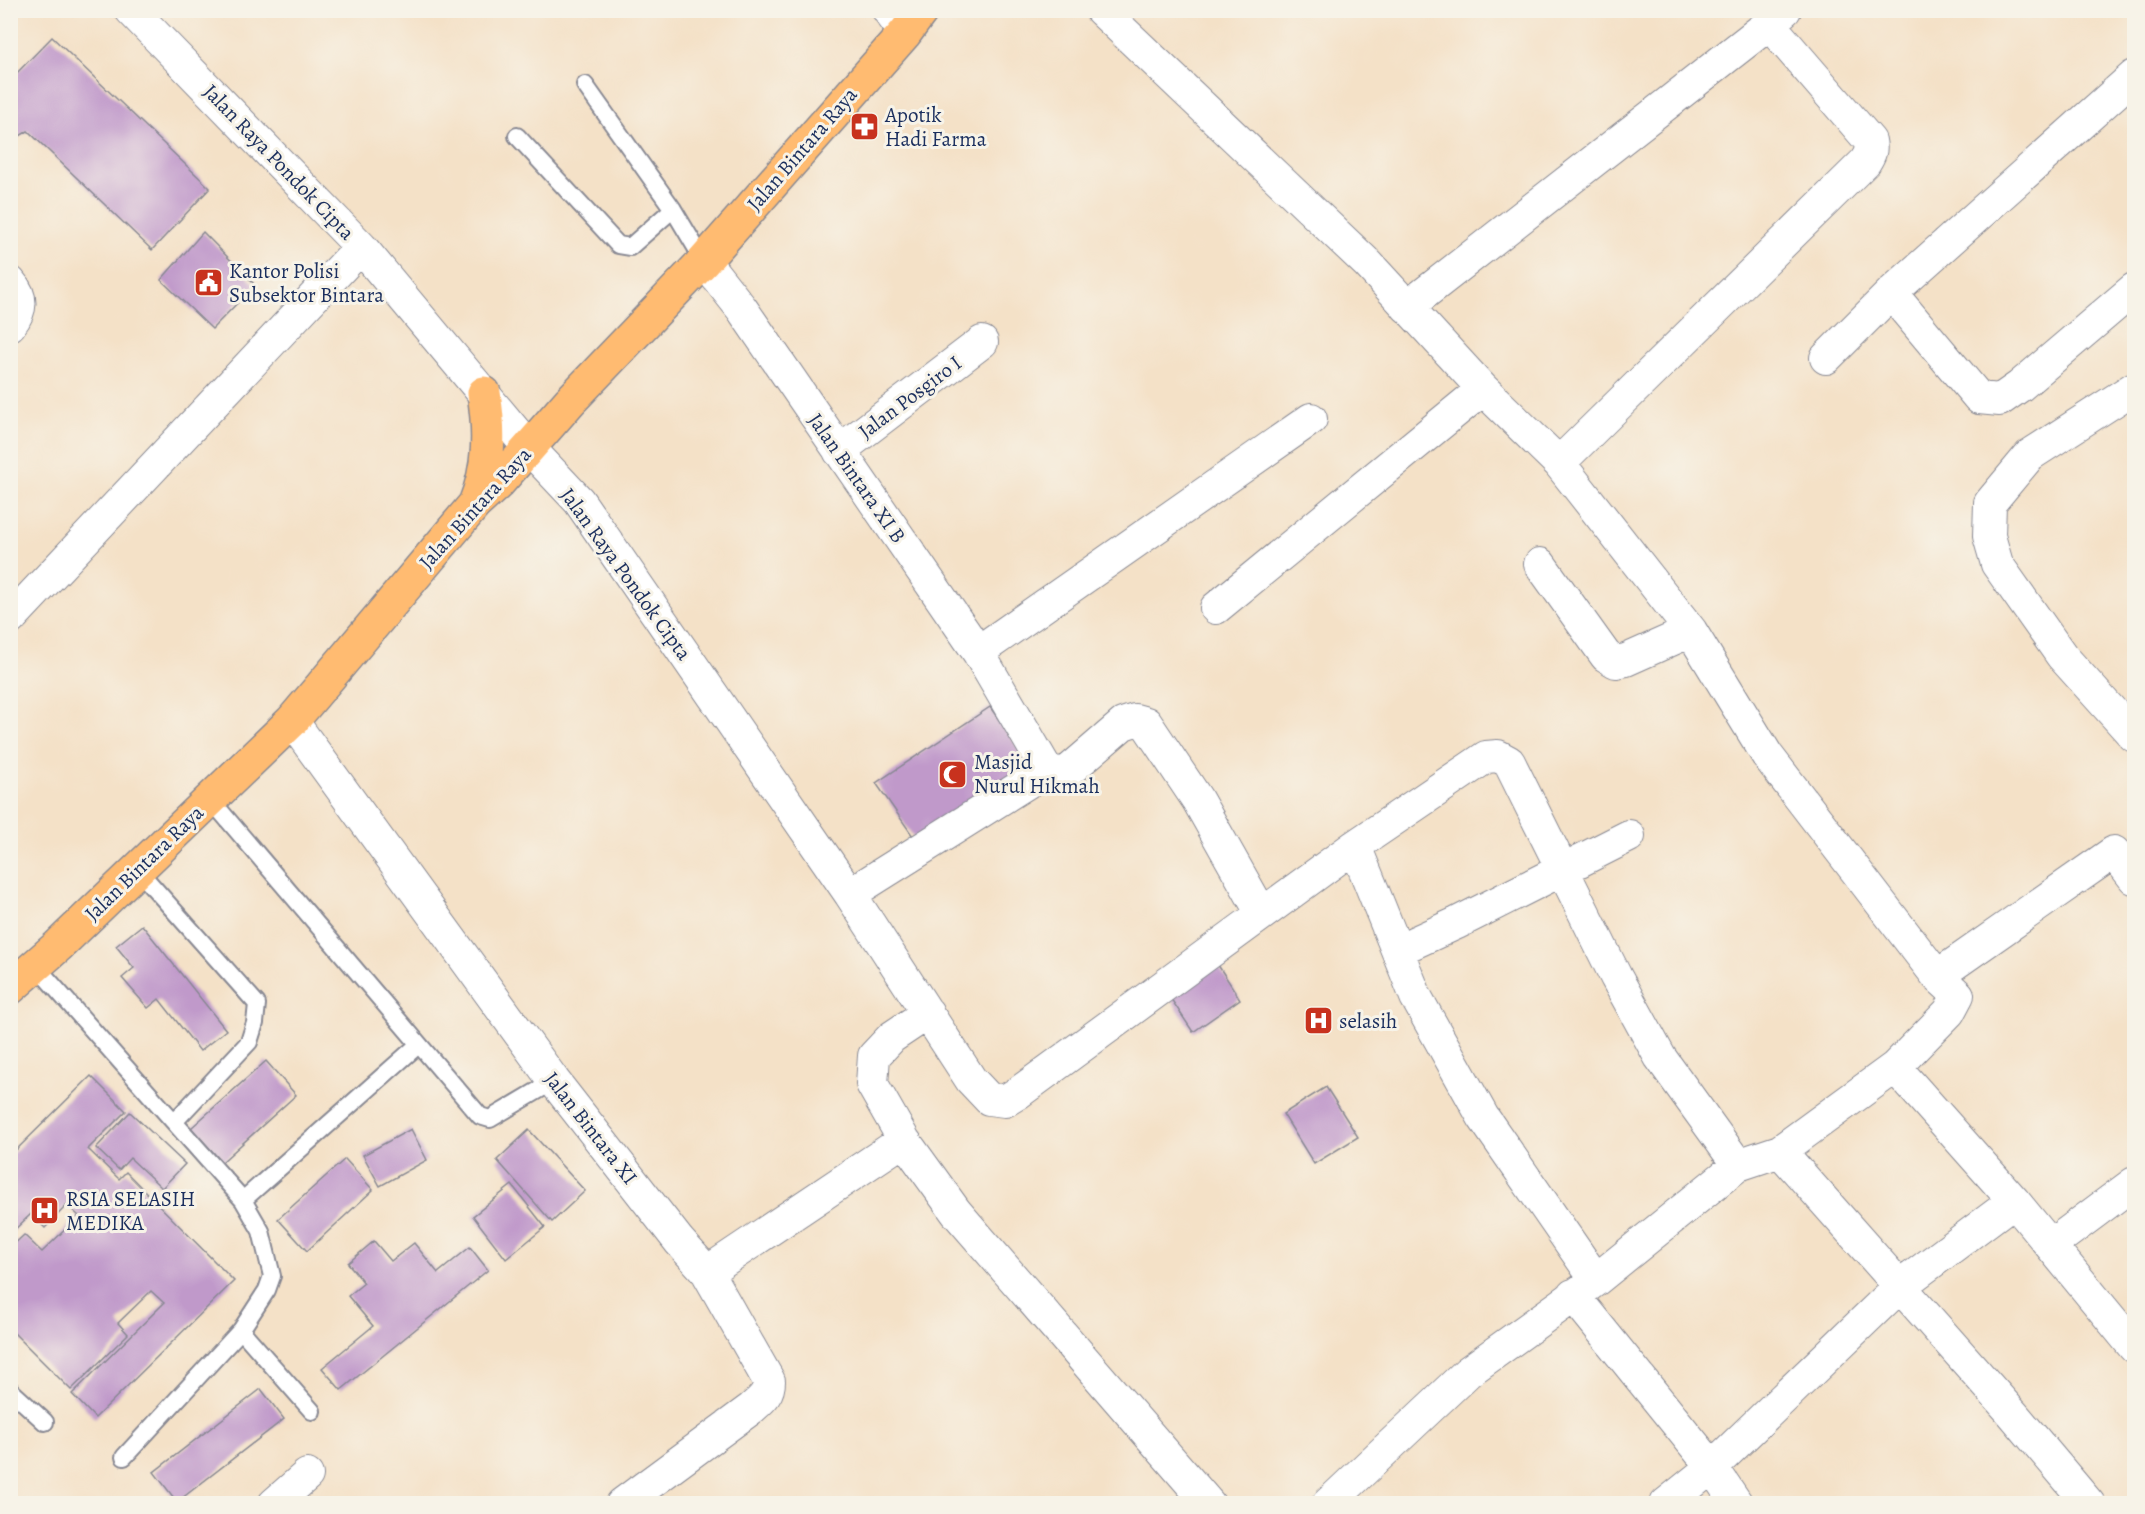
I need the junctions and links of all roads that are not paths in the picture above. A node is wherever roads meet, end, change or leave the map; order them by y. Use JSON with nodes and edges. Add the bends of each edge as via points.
{"nodes":[{"id":1,"x":131,"y":10,"type":"edge"},
{"id":2,"x":1101,"y":10,"type":"edge"},
{"id":3,"x":1777,"y":17,"type":"edge"},
{"id":4,"x":905,"y":18,"type":"edge"},
{"id":5,"x":2134,"y":76,"type":"edge"},
{"id":6,"x":585,"y":85,"type":"dead end"},
{"id":7,"x":517,"y":136,"type":"dead end"},
{"id":8,"x":673,"y":209,"type":"junction"},
{"id":9,"x":361,"y":247,"type":"junction"},
{"id":10,"x":704,"y":261,"type":"junction"},
{"id":11,"x":10,"y":282,"type":"edge"},
{"id":12,"x":2134,"y":288,"type":"edge"},
{"id":13,"x":1890,"y":293,"type":"junction"},
{"id":14,"x":1407,"y":307,"type":"junction"},
{"id":15,"x":10,"y":325,"type":"edge"},
{"id":16,"x":982,"y":342,"type":"dead end"},
{"id":17,"x":1826,"y":358,"type":"dead end"},
{"id":18,"x":2134,"y":388,"type":"edge"},
{"id":19,"x":1483,"y":389,"type":"junction"},
{"id":20,"x":484,"y":393,"type":"junction"},
{"id":21,"x":1311,"y":419,"type":"dead end"},
{"id":22,"x":529,"y":448,"type":"junction"},
{"id":23,"x":839,"y":452,"type":"junction"},
{"id":24,"x":1559,"y":463,"type":"junction"},
{"id":25,"x":475,"y":504,"type":"junction"},
{"id":26,"x":1540,"y":564,"type":"dead end"},
{"id":27,"x":1216,"y":608,"type":"dead end"},
{"id":28,"x":10,"y":619,"type":"edge"},
{"id":29,"x":1691,"y":632,"type":"junction"},
{"id":30,"x":978,"y":652,"type":"junction"},
{"id":31,"x":292,"y":721,"type":"junction"},
{"id":32,"x":2134,"y":736,"type":"edge"},
{"id":33,"x":1047,"y":770,"type":"junction"},
{"id":34,"x":211,"y":800,"type":"junction"},
{"id":35,"x":1629,"y":836,"type":"dead end"},
{"id":36,"x":2124,"y":842,"type":"edge"},
{"id":37,"x":1355,"y":846,"type":"junction"},
{"id":38,"x":137,"y":870,"type":"junction"},
{"id":39,"x":1562,"y":870,"type":"junction"},
{"id":40,"x":2134,"y":878,"type":"edge"},
{"id":41,"x":850,"y":894,"type":"junction"},
{"id":42,"x":1262,"y":914,"type":"junction"},
{"id":43,"x":1398,"y":950,"type":"junction"},
{"id":44,"x":36,"y":966,"type":"junction"},
{"id":45,"x":1937,"y":976,"type":"junction"},
{"id":46,"x":10,"y":988,"type":"edge"},
{"id":47,"x":928,"y":1013,"type":"junction"},
{"id":48,"x":418,"y":1045,"type":"junction"},
{"id":49,"x":1895,"y":1067,"type":"junction"},
{"id":50,"x":554,"y":1081,"type":"junction"},
{"id":51,"x":174,"y":1122,"type":"junction"},
{"id":52,"x":904,"y":1140,"type":"junction"},
{"id":53,"x":1780,"y":1151,"type":"junction"},
{"id":54,"x":1738,"y":1165,"type":"junction"},
{"id":55,"x":2134,"y":1183,"type":"edge"},
{"id":56,"x":243,"y":1200,"type":"junction"},
{"id":57,"x":2014,"y":1201,"type":"junction"},
{"id":58,"x":2051,"y":1245,"type":"junction"},
{"id":59,"x":707,"y":1272,"type":"junction"},
{"id":60,"x":1899,"y":1287,"type":"junction"},
{"id":61,"x":1585,"y":1288,"type":"junction"},
{"id":62,"x":241,"y":1330,"type":"junction"},
{"id":63,"x":2134,"y":1347,"type":"edge"},
{"id":64,"x":10,"y":1390,"type":"edge"},
{"id":65,"x":312,"y":1411,"type":"dead end"},
{"id":66,"x":45,"y":1422,"type":"dead end"},
{"id":67,"x":124,"y":1457,"type":"dead end"},
{"id":68,"x":1712,"y":1467,"type":"junction"},
{"id":69,"x":307,"y":1475,"type":"dead end"},
{"id":70,"x":274,"y":1503,"type":"edge"},
{"id":71,"x":622,"y":1503,"type":"edge"},
{"id":72,"x":1209,"y":1503,"type":"edge"},
{"id":73,"x":1328,"y":1503,"type":"edge"},
{"id":74,"x":1666,"y":1503,"type":"edge"},
{"id":75,"x":1737,"y":1503,"type":"edge"},
{"id":76,"x":2089,"y":1503,"type":"edge"}],
"edges":[{"from":1,"to":9,"type":"street","name":"Jalan Raya Pondok Cipta"},
{"from":2,"to":14,"type":"street","via":[[1368,264]]},
{"from":3,"to":14,"type":"street"},
{"from":3,"to":24,"type":"street","via":[[1870,141],[1870,154]]},
{"from":4,"to":10,"type":"main road","name":"Jalan Bintara Raya"},
{"from":5,"to":13,"type":"street"},
{"from":6,"to":8,"type":"lane"},
{"from":7,"to":8,"type":"lane","via":[[618,245],[630,247]]},
{"from":8,"to":10,"type":"lane"},
{"from":9,"to":20,"type":"street","name":"Jalan Raya Pondok Cipta"},
{"from":9,"to":28,"type":"street"},
{"from":10,"to":22,"type":"main road","name":"Jalan Bintara Raya"},
{"from":10,"to":23,"type":"street","name":"Jalan Bintara XI B","via":[[742,309]]},
{"from":11,"to":15,"type":"street","via":[[21,303]]},
{"from":12,"to":13,"type":"street","via":[[2000,400],[1979,398]]},
{"from":13,"to":17,"type":"street"},
{"from":14,"to":19,"type":"street"},
{"from":16,"to":23,"type":"street","name":"Jalan Posgiro I"},
{"from":18,"to":32,"type":"street","via":[[2030,455],[1990,503],[1989,536],[1997,564],[2062,656]]},
{"from":19,"to":24,"type":"street"},
{"from":19,"to":27,"type":"street"},
{"from":20,"to":22,"type":"street","name":"Jalan Raya Pondok Cipta"},
{"from":20,"to":25,"type":"main road","via":[[489,425],[484,481]]},
{"from":21,"to":30,"type":"street"},
{"from":22,"to":25,"type":"main road","name":"Jalan Bintara Raya"},
{"from":22,"to":41,"type":"street","name":"Jalan Raya Pondok Cipta","via":[[579,501]]},
{"from":23,"to":30,"type":"street","name":"Jalan Bintara XI B"},
{"from":24,"to":29,"type":"street"},
{"from":25,"to":31,"type":"main road","name":"Jalan Bintara Raya"},
{"from":26,"to":29,"type":"street","via":[[1606,656],[1616,662]]},
{"from":29,"to":45,"type":"street","via":[[1767,755]]},
{"from":30,"to":33,"type":"street","name":"Jalan Bintara XI B"},
{"from":31,"to":34,"type":"main road","name":"Jalan Bintara Raya"},
{"from":31,"to":50,"type":"street","name":"Jalan Bintara XI"},
{"from":33,"to":41,"type":"street"},
{"from":33,"to":42,"type":"street","via":[[1065,774],[1123,724],[1135,720],[1146,723],[1197,799]]},
{"from":34,"to":38,"type":"main road","name":"Jalan Bintara Raya"},
{"from":34,"to":48,"type":"lane"},
{"from":35,"to":39,"type":"street"},
{"from":36,"to":40,"type":"street"},
{"from":36,"to":45,"type":"street"},
{"from":37,"to":39,"type":"street","name":"Jalan Raya Pondok Cipta","via":[[1486,757],[1498,756],[1509,762]]},
{"from":37,"to":42,"type":"street","name":"Jalan Raya Pondok Cipta"},
{"from":37,"to":43,"type":"street"},
{"from":38,"to":44,"type":"main road","name":"Jalan Bintara Raya"},
{"from":38,"to":51,"type":"lane","via":[[257,1004],[249,1042]]},
{"from":39,"to":43,"type":"street"},
{"from":39,"to":54,"type":"street","name":"Jalan Raya Pondok Cipta","via":[[1660,1057]]},
{"from":41,"to":47,"type":"street","name":"Jalan Raya Pondok Cipta"},
{"from":42,"to":47,"type":"street","name":"Jalan Raya Pondok Cipta","via":[[1005,1101],[988,1099],[979,1090]]},
{"from":43,"to":61,"type":"street","via":[[1416,997]]},
{"from":44,"to":46,"type":"main road","name":"Jalan Bintara Raya"},
{"from":44,"to":51,"type":"lane"},
{"from":45,"to":49,"type":"street","via":[[1958,994],[1949,1012]]},
{"from":47,"to":52,"type":"street","via":[[892,1037],[874,1056],[873,1084]]},
{"from":48,"to":50,"type":"lane","via":[[480,1116],[490,1119]]},
{"from":48,"to":56,"type":"lane"},
{"from":49,"to":53,"type":"street"},
{"from":49,"to":57,"type":"street"},
{"from":50,"to":59,"type":"street","name":"Jalan Bintara XI"},
{"from":51,"to":56,"type":"lane"},
{"from":52,"to":59,"type":"street"},
{"from":52,"to":72,"type":"street","via":[[956,1212]]},
{"from":53,"to":54,"type":"street"},
{"from":53,"to":60,"type":"street"},
{"from":54,"to":61,"type":"street"},
{"from":55,"to":58,"type":"street"},
{"from":56,"to":62,"type":"lane","via":[[261,1231],[272,1276]]},
{"from":57,"to":58,"type":"street"},
{"from":57,"to":60,"type":"street"},
{"from":58,"to":63,"type":"street"},
{"from":59,"to":71,"type":"street","name":"Jalan Bintara XI","via":[[765,1371],[769,1389],[752,1408]]},
{"from":60,"to":68,"type":"street"},
{"from":60,"to":76,"type":"street"},
{"from":61,"to":68,"type":"street"},
{"from":61,"to":73,"type":"street","via":[[1468,1372]]},
{"from":62,"to":65,"type":"lane"},
{"from":62,"to":67,"type":"lane"},
{"from":64,"to":66,"type":"lane"},
{"from":68,"to":74,"type":"street"},
{"from":68,"to":75,"type":"street"},
{"from":69,"to":70,"type":"street"}]}
